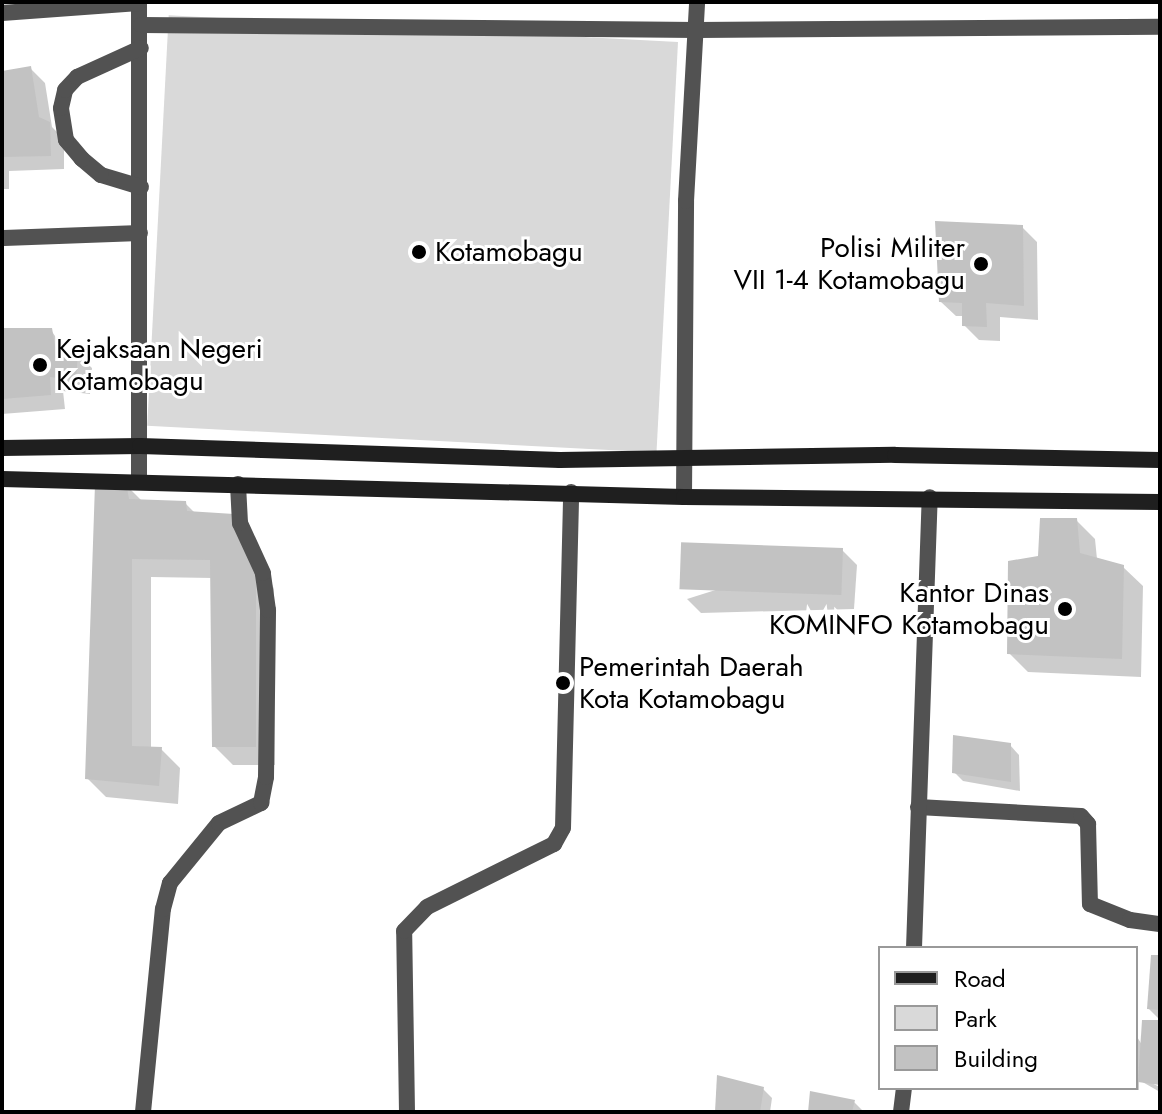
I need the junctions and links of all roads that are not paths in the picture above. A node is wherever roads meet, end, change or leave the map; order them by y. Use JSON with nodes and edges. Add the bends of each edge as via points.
{"nodes":[{"id":1,"x":139,"y":2,"type":"edge"},
{"id":2,"x":697,"y":2,"type":"edge"},
{"id":3,"x":2,"y":13,"type":"edge"},
{"id":4,"x":141,"y":25,"type":"junction"},
{"id":5,"x":1160,"y":27,"type":"edge"},
{"id":6,"x":697,"y":30,"type":"junction"},
{"id":7,"x":141,"y":48,"type":"junction"},
{"id":8,"x":141,"y":187,"type":"junction"},
{"id":9,"x":140,"y":233,"type":"junction"},
{"id":10,"x":4,"y":238,"type":"dead end"},
{"id":11,"x":140,"y":446,"type":"junction"},
{"id":12,"x":2,"y":448,"type":"edge"},
{"id":13,"x":685,"y":458,"type":"junction"},
{"id":14,"x":1160,"y":460,"type":"edge"},
{"id":15,"x":2,"y":479,"type":"edge"},
{"id":16,"x":139,"y":480,"type":"junction"},
{"id":17,"x":238,"y":484,"type":"junction"},
{"id":18,"x":571,"y":492,"type":"junction"},
{"id":19,"x":684,"y":497,"type":"junction"},
{"id":20,"x":930,"y":497,"type":"junction"},
{"id":21,"x":1160,"y":502,"type":"edge"},
{"id":22,"x":918,"y":807,"type":"junction"},
{"id":23,"x":1160,"y":924,"type":"edge"},
{"id":24,"x":914,"y":946,"type":"edge"},
{"id":25,"x":904,"y":1090,"type":"edge"},
{"id":26,"x":143,"y":1112,"type":"edge"},
{"id":27,"x":407,"y":1112,"type":"edge"},
{"id":28,"x":901,"y":1112,"type":"edge"}],
"edges":[{"from":1,"to":3,"type":"street"},
{"from":1,"to":4,"type":"street"},
{"from":2,"to":6,"type":"street"},
{"from":4,"to":6,"type":"street"},
{"from":4,"to":7,"type":"street"},
{"from":5,"to":6,"type":"street"},
{"from":6,"to":13,"type":"street","via":[[686,201]]},
{"from":7,"to":8,"type":"street"},
{"from":7,"to":8,"type":"street","via":[[77,77],[65,90],[61,108],[66,140],[82,159],[101,175]]},
{"from":8,"to":9,"type":"street"},
{"from":9,"to":10,"type":"street"},
{"from":9,"to":11,"type":"street"},
{"from":11,"to":12,"type":"main road"},
{"from":11,"to":13,"type":"main road","via":[[560,460]]},
{"from":11,"to":16,"type":"street"},
{"from":13,"to":14,"type":"main road"},
{"from":13,"to":19,"type":"street"},
{"from":15,"to":16,"type":"main road"},
{"from":16,"to":17,"type":"main road"},
{"from":17,"to":18,"type":"main road"},
{"from":17,"to":26,"type":"street","via":[[240,523],[263,573],[268,610],[266,777],[261,803],[219,823],[170,883]]},
{"from":18,"to":19,"type":"main road"},
{"from":18,"to":27,"type":"street","via":[[563,828],[554,844],[427,907],[404,931]]},
{"from":19,"to":20,"type":"main road"},
{"from":20,"to":21,"type":"main road"},
{"from":20,"to":22,"type":"street"},
{"from":22,"to":23,"type":"street","via":[[1081,816],[1088,824],[1090,904],[1130,920]]},
{"from":22,"to":24,"type":"street"},
{"from":25,"to":28,"type":"street"}]}
